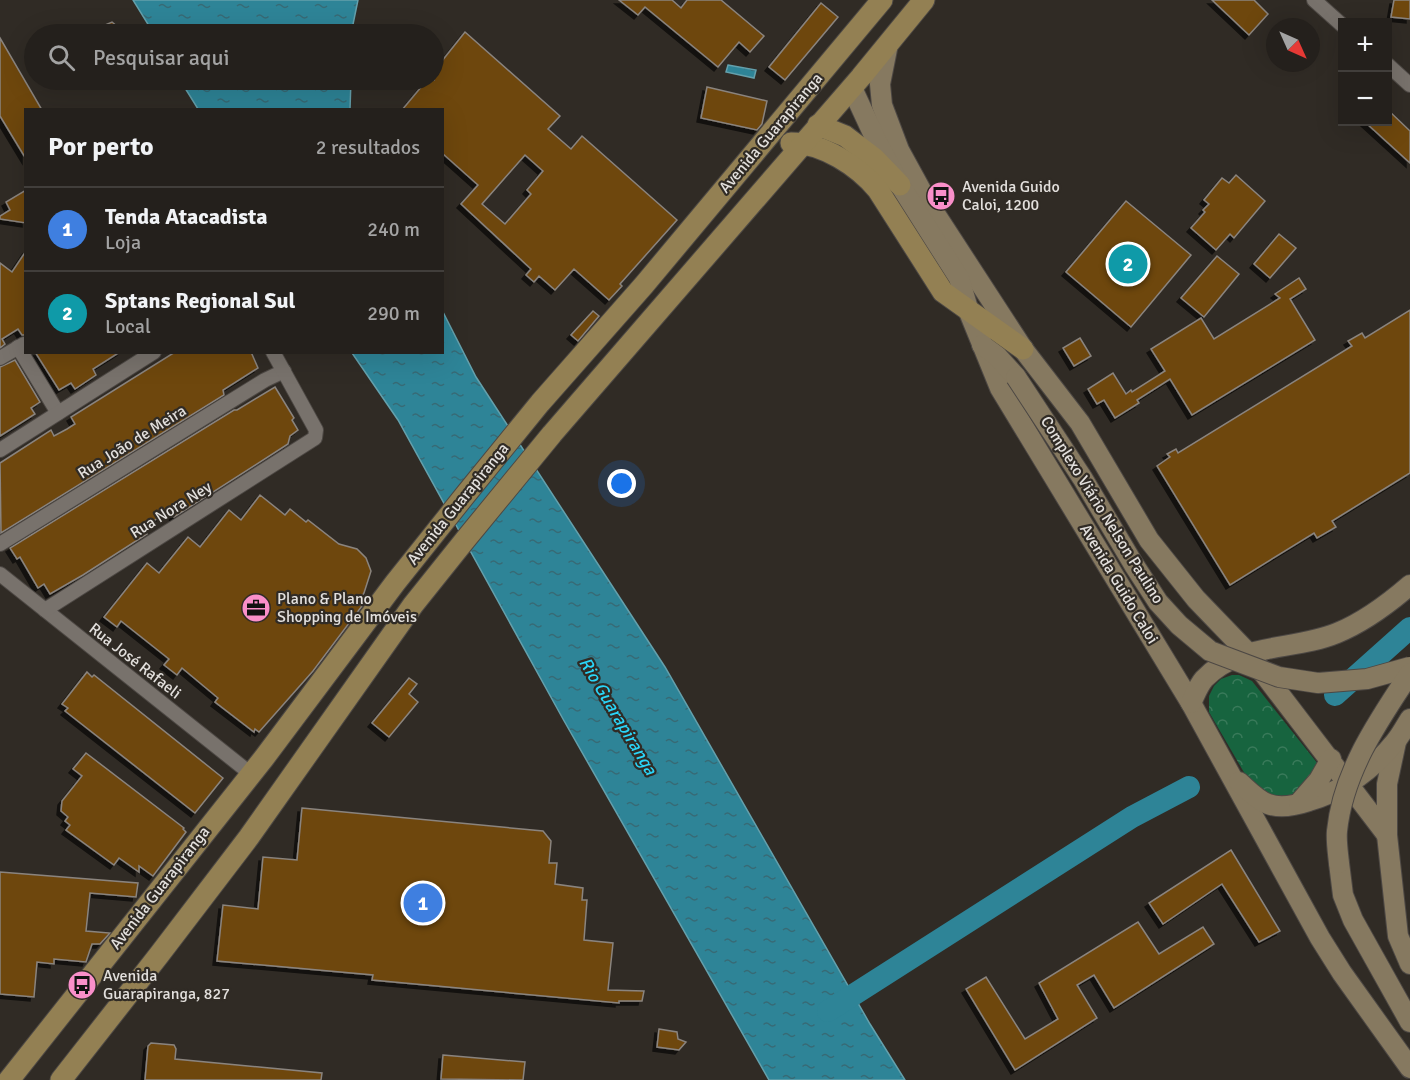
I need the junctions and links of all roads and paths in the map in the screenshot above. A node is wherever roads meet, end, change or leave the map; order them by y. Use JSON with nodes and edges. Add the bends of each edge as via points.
{"nodes":[{"id":1,"x":882,"y":0,"type":"edge"},
{"id":2,"x":924,"y":0,"type":"edge"},
{"id":3,"x":1314,"y":0,"type":"edge"},
{"id":4,"x":1338,"y":21,"type":"edge"},
{"id":5,"x":845,"y":44,"type":"junction"},
{"id":6,"x":888,"y":44,"type":"junction"},
{"id":7,"x":1392,"y":69,"type":"edge"},
{"id":8,"x":1410,"y":86,"type":"edge"},
{"id":9,"x":852,"y":87,"type":"junction"},
{"id":10,"x":818,"y":125,"type":"junction"},
{"id":11,"x":763,"y":143,"type":"junction"},
{"id":12,"x":802,"y":143,"type":"junction"},
{"id":13,"x":900,"y":185,"type":"junction"},
{"id":14,"x":969,"y":312,"type":"junction"},
{"id":15,"x":22,"y":345,"type":"edge"},
{"id":16,"x":982,"y":345,"type":"junction"},
{"id":17,"x":1023,"y":349,"type":"junction"},
{"id":18,"x":27,"y":354,"type":"edge"},
{"id":19,"x":151,"y":354,"type":"edge"},
{"id":20,"x":274,"y":354,"type":"edge"},
{"id":21,"x":0,"y":358,"type":"edge"},
{"id":22,"x":284,"y":371,"type":"junction"},
{"id":23,"x":58,"y":413,"type":"junction"},
{"id":24,"x":0,"y":450,"type":"edge"},
{"id":25,"x":0,"y":544,"type":"edge"},
{"id":26,"x":0,"y":574,"type":"edge"},
{"id":27,"x":1410,"y":585,"type":"edge"},
{"id":28,"x":45,"y":610,"type":"junction"},
{"id":29,"x":1221,"y":624,"type":"junction"},
{"id":30,"x":1313,"y":640,"type":"junction"},
{"id":31,"x":1248,"y":653,"type":"junction"},
{"id":32,"x":1410,"y":667,"type":"edge"},
{"id":33,"x":1410,"y":673,"type":"edge"},
{"id":34,"x":1191,"y":703,"type":"junction"},
{"id":35,"x":1410,"y":719,"type":"edge"},
{"id":36,"x":1396,"y":742,"type":"junction"},
{"id":37,"x":1330,"y":759,"type":"junction"},
{"id":38,"x":251,"y":774,"type":"junction"},
{"id":39,"x":1230,"y":774,"type":"junction"},
{"id":40,"x":1348,"y":784,"type":"junction"},
{"id":41,"x":1297,"y":805,"type":"junction"},
{"id":42,"x":1387,"y":835,"type":"junction"},
{"id":43,"x":249,"y":837,"type":"junction"},
{"id":44,"x":1410,"y":964,"type":"edge"},
{"id":45,"x":1410,"y":1022,"type":"edge"},
{"id":46,"x":1410,"y":1068,"type":"edge"},
{"id":47,"x":9,"y":1080,"type":"edge"},
{"id":48,"x":61,"y":1080,"type":"edge"}],
"edges":[{"from":1,"to":5,"type":"main road","name":"Avenida Guarapiranga"},
{"from":2,"to":6,"type":"main road","name":"Avenida Guarapiranga"},
{"from":3,"to":4,"type":"street"},
{"from":5,"to":9,"type":"main road"},
{"from":5,"to":11,"type":"main road","name":"Avenida Guarapiranga"},
{"from":6,"to":9,"type":"main road","name":"Avenida Guarapiranga"},
{"from":6,"to":17,"type":"main road","via":[[881,100],[899,150]]},
{"from":7,"to":8,"type":"street"},
{"from":9,"to":10,"type":"main road","name":"Avenida Guarapiranga"},
{"from":9,"to":13,"type":"main road","name":"Avenida Guido Caloi"},
{"from":10,"to":12,"type":"main road","name":"Avenida Guarapiranga"},
{"from":10,"to":13,"type":"main road","via":[[845,136]]},
{"from":11,"to":12,"type":"main road"},
{"from":11,"to":38,"type":"main road","name":"Avenida Guarapiranga","via":[[540,403],[395,582]]},
{"from":12,"to":14,"type":"main road","via":[[846,161],[868,178],[943,292]]},
{"from":12,"to":43,"type":"main road","name":"Avenida Guarapiranga","via":[[552,434],[413,605]]},
{"from":13,"to":14,"type":"main road","name":"Avenida Guido Caloi","via":[[959,278]]},
{"from":14,"to":16,"type":"main road","name":"Avenida Guido Caloi"},
{"from":14,"to":17,"type":"main road"},
{"from":15,"to":21,"type":"street"},
{"from":16,"to":32,"type":"main road","name":"Complexo Viário Nelson Paulino","bridge":true,"via":[[1016,377],[1158,602],[1210,651],[1279,677],[1318,682],[1367,679]]},
{"from":16,"to":34,"type":"main road","name":"Avenida Guido Caloi","via":[[1000,388]]},
{"from":17,"to":29,"type":"main road","via":[[1080,423],[1149,540]]},
{"from":18,"to":23,"type":"street"},
{"from":19,"to":23,"type":"street"},
{"from":20,"to":22,"type":"street"},
{"from":22,"to":25,"type":"street","name":"Rua João de Meira"},
{"from":22,"to":28,"type":"street","name":"Rua Nora Ney","via":[[316,430],[315,438]]},
{"from":23,"to":24,"type":"street"},
{"from":26,"to":28,"type":"street","name":"Rua José Rafaeli"},
{"from":27,"to":30,"type":"main road","via":[[1358,623]]},
{"from":28,"to":38,"type":"street","name":"Rua José Rafaeli"},
{"from":29,"to":30,"type":"main road","via":[[1270,639]]},
{"from":29,"to":31,"type":"main road"},
{"from":30,"to":31,"type":"main road"},
{"from":31,"to":34,"type":"main road","via":[[1205,678]]},
{"from":31,"to":37,"type":"main road"},
{"from":33,"to":45,"type":"main road","bridge":true,"via":[[1370,735],[1349,779],[1337,832],[1343,895]]},
{"from":34,"to":39,"type":"main road","name":"Avenida Guido Caloi"},
{"from":35,"to":36,"type":"main road"},
{"from":36,"to":40,"type":"main road"},
{"from":36,"to":42,"type":"main road","via":[[1387,784]]},
{"from":37,"to":40,"type":"main road"},
{"from":37,"to":41,"type":"main road","via":[[1319,780]]},
{"from":38,"to":43,"type":"main road","via":[[265,790]]},
{"from":38,"to":47,"type":"main road","name":"Avenida Guarapiranga"},
{"from":39,"to":41,"type":"main road","via":[[1266,803]]},
{"from":39,"to":46,"type":"main road","name":"Avenida Guido Caloi","via":[[1320,939]]},
{"from":40,"to":41,"type":"main road"},
{"from":40,"to":42,"type":"main road"},
{"from":42,"to":44,"type":"main road","via":[[1398,936]]},
{"from":43,"to":48,"type":"main road","name":"Avenida Guarapiranga"}]}
